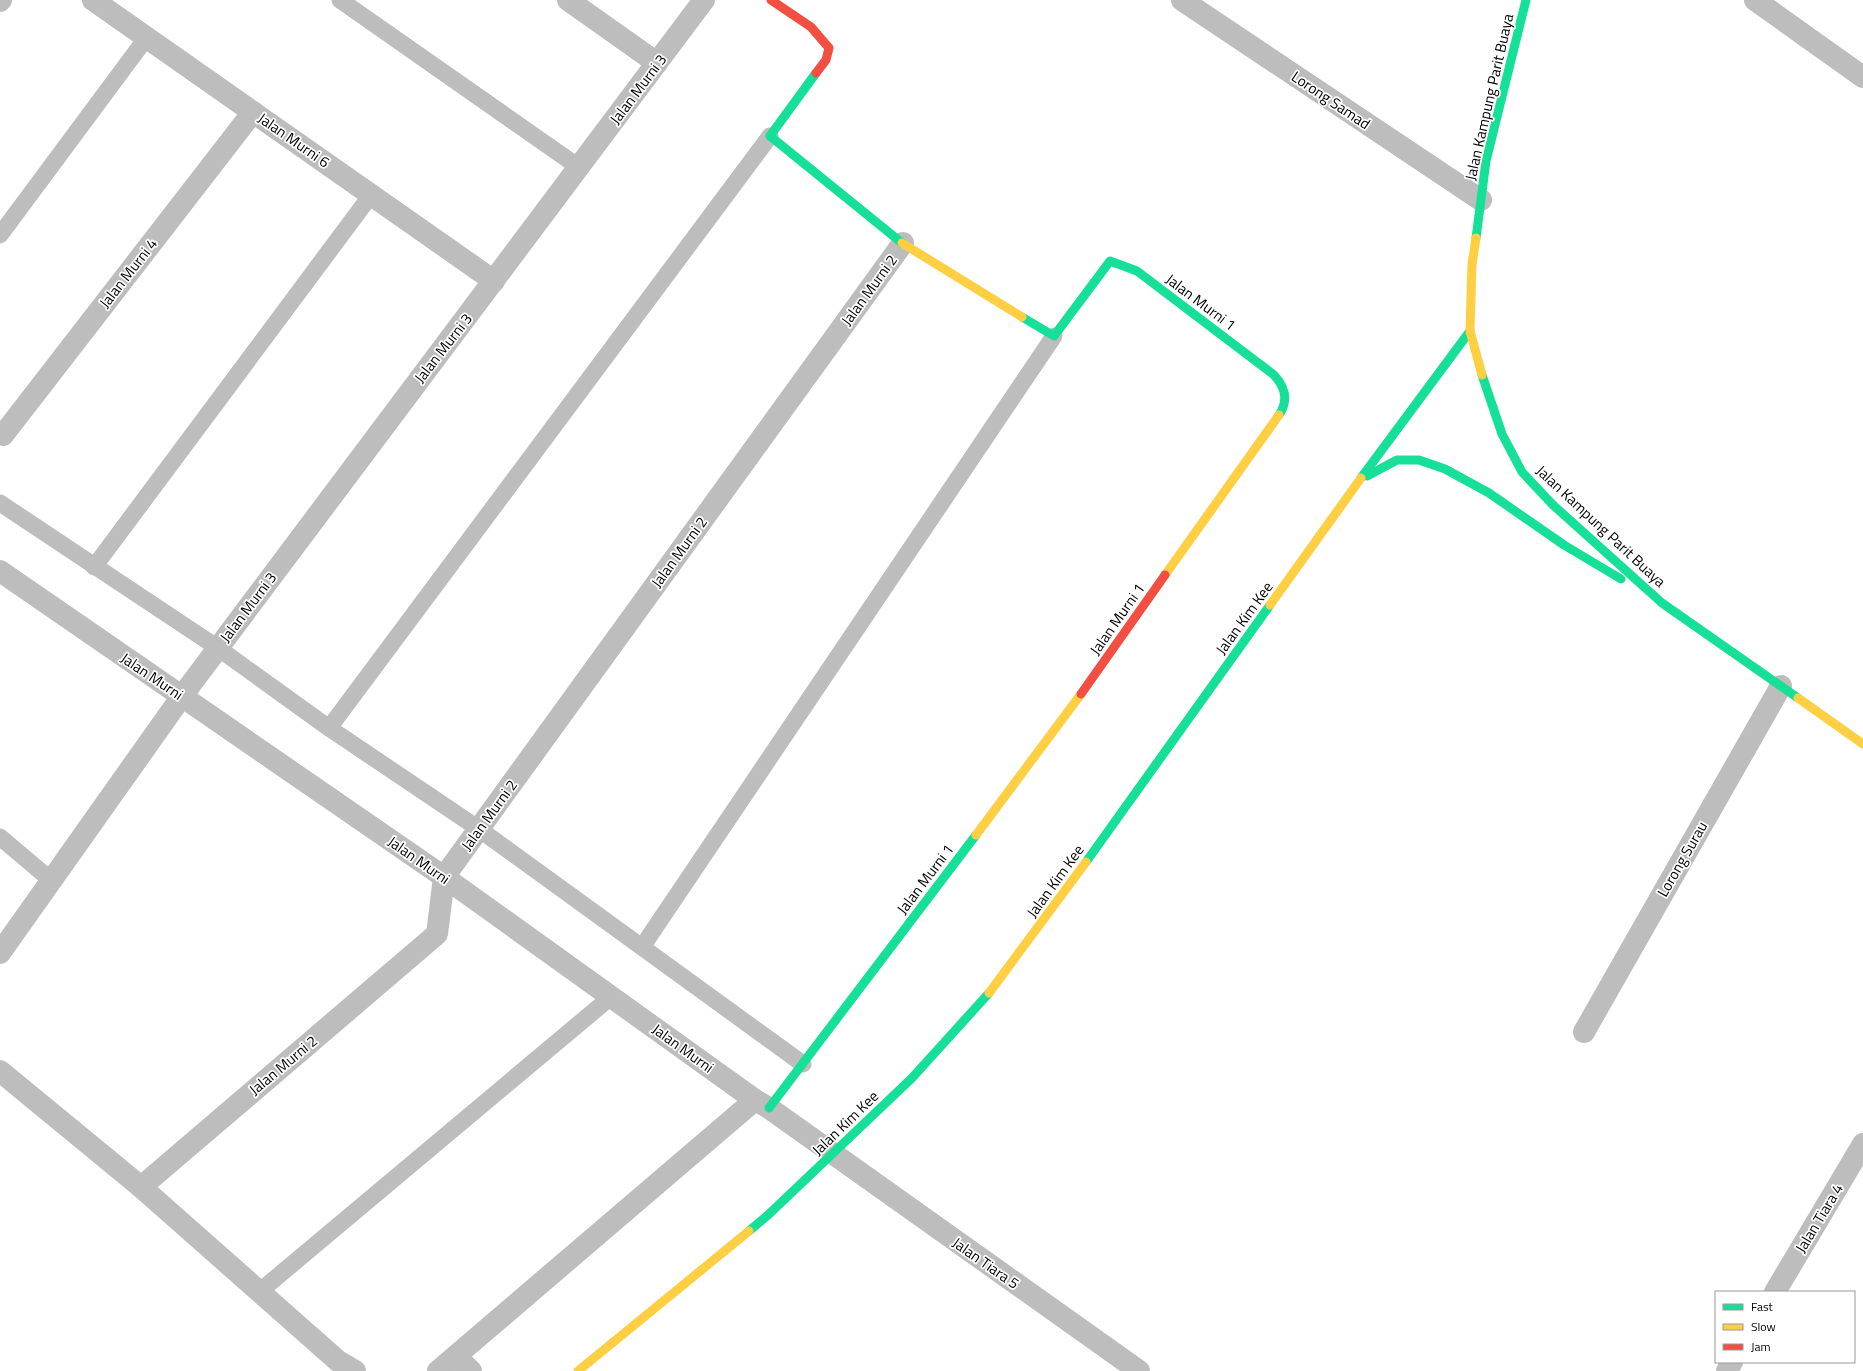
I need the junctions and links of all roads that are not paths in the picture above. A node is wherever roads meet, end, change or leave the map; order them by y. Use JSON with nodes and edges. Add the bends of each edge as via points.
{"nodes":[{"id":1,"x":93,"y":0,"type":"edge"},
{"id":2,"x":340,"y":0,"type":"edge"},
{"id":3,"x":568,"y":0,"type":"edge"},
{"id":4,"x":704,"y":0,"type":"edge"},
{"id":5,"x":771,"y":0,"type":"edge"},
{"id":6,"x":1182,"y":0,"type":"edge"},
{"id":7,"x":1526,"y":0,"type":"edge"},
{"id":8,"x":1755,"y":0,"type":"edge"},
{"id":9,"x":147,"y":37,"type":"junction"},
{"id":10,"x":657,"y":64,"type":"junction"},
{"id":11,"x":1863,"y":78,"type":"edge"},
{"id":12,"x":253,"y":112,"type":"junction"},
{"id":13,"x":770,"y":136,"type":"junction"},
{"id":14,"x":580,"y":168,"type":"junction"},
{"id":15,"x":371,"y":195,"type":"junction"},
{"id":16,"x":1481,"y":200,"type":"junction"},
{"id":17,"x":0,"y":236,"type":"edge"},
{"id":18,"x":902,"y":244,"type":"junction"},
{"id":19,"x":494,"y":281,"type":"junction"},
{"id":20,"x":1470,"y":331,"type":"junction"},
{"id":21,"x":1054,"y":336,"type":"junction"},
{"id":22,"x":3,"y":435,"type":"dead end"},
{"id":23,"x":1360,"y":479,"type":"junction"},
{"id":24,"x":0,"y":503,"type":"edge"},
{"id":25,"x":94,"y":567,"type":"junction"},
{"id":26,"x":0,"y":572,"type":"edge"},
{"id":27,"x":1662,"y":602,"type":"junction"},
{"id":28,"x":218,"y":648,"type":"junction"},
{"id":29,"x":1781,"y":686,"type":"junction"},
{"id":30,"x":182,"y":696,"type":"junction"},
{"id":31,"x":329,"y":728,"type":"junction"},
{"id":32,"x":1863,"y":744,"type":"edge"},
{"id":33,"x":479,"y":829,"type":"junction"},
{"id":34,"x":0,"y":837,"type":"edge"},
{"id":35,"x":444,"y":877,"type":"junction"},
{"id":36,"x":52,"y":881,"type":"junction"},
{"id":37,"x":642,"y":947,"type":"junction"},
{"id":38,"x":0,"y":953,"type":"edge"},
{"id":39,"x":612,"y":996,"type":"junction"},
{"id":40,"x":1584,"y":1032,"type":"dead end"},
{"id":41,"x":803,"y":1064,"type":"junction"},
{"id":42,"x":0,"y":1071,"type":"edge"},
{"id":43,"x":762,"y":1104,"type":"junction"},
{"id":44,"x":1863,"y":1144,"type":"edge"},
{"id":45,"x":832,"y":1155,"type":"junction"},
{"id":46,"x":141,"y":1187,"type":"junction"},
{"id":47,"x":1776,"y":1291,"type":"edge"},
{"id":48,"x":259,"y":1292,"type":"junction"},
{"id":49,"x":464,"y":1364,"type":"edge"},
{"id":50,"x":355,"y":1371,"type":"edge"},
{"id":51,"x":438,"y":1371,"type":"edge"},
{"id":52,"x":578,"y":1371,"type":"edge"},
{"id":53,"x":1139,"y":1371,"type":"edge"}],
"edges":[{"from":1,"to":9,"type":"street","name":"Jalan Murni 6"},
{"from":2,"to":14,"type":"lane"},
{"from":3,"to":10,"type":"street"},
{"from":4,"to":10,"type":"street","name":"Jalan Murni 3"},
{"from":5,"to":13,"type":"street","via":[[811,26],[830,48],[826,60]]},
{"from":6,"to":16,"type":"street","name":"Lorong Samad"},
{"from":7,"to":16,"type":"street","name":"Jalan Kampung Parit Buaya","via":[[1486,161]]},
{"from":8,"to":11,"type":"street"},
{"from":9,"to":12,"type":"street","name":"Jalan Murni 6"},
{"from":9,"to":17,"type":"lane"},
{"from":10,"to":14,"type":"street","name":"Jalan Murni 3"},
{"from":12,"to":15,"type":"street","name":"Jalan Murni 6"},
{"from":12,"to":22,"type":"street","name":"Jalan Murni 4"},
{"from":13,"to":18,"type":"street"},
{"from":13,"to":31,"type":"lane"},
{"from":14,"to":19,"type":"street","name":"Jalan Murni 3"},
{"from":15,"to":19,"type":"street","name":"Jalan Murni 6"},
{"from":15,"to":25,"type":"lane"},
{"from":16,"to":20,"type":"street","name":"Jalan Kampung Parit Buaya","via":[[1472,264]]},
{"from":18,"to":21,"type":"street"},
{"from":18,"to":33,"type":"street","name":"Jalan Murni 2"},
{"from":19,"to":28,"type":"street","name":"Jalan Murni 3"},
{"from":20,"to":23,"type":"street","name":"Jalan Kim Kee"},
{"from":20,"to":27,"type":"street","name":"Jalan Kampung Parit Buaya","via":[[1487,394],[1502,434],[1522,472],[1553,505]]},
{"from":21,"to":37,"type":"lane"},
{"from":21,"to":41,"type":"street","name":"Jalan Murni 1","via":[[1110,261],[1137,271],[1269,370],[1282,382],[1286,397],[1282,410],[1056,729]]},
{"from":23,"to":27,"type":"street","via":[[1397,460],[1419,460],[1445,469],[1489,493],[1564,546]]},
{"from":23,"to":45,"type":"street","name":"Jalan Kim Kee","via":[[1050,913],[981,1003],[912,1078]]},
{"from":24,"to":25,"type":"lane"},
{"from":25,"to":28,"type":"lane"},
{"from":26,"to":30,"type":"street","name":"Jalan Murni"},
{"from":27,"to":29,"type":"street","name":"Jalan Kampung Parit Buaya"},
{"from":28,"to":30,"type":"street","name":"Jalan Murni 3"},
{"from":28,"to":31,"type":"lane"},
{"from":29,"to":32,"type":"street","name":"Jalan Kampung Parit Buaya"},
{"from":29,"to":40,"type":"street","name":"Lorong Surau"},
{"from":30,"to":35,"type":"street","name":"Jalan Murni"},
{"from":30,"to":36,"type":"street","name":"Jalan Murni 3"},
{"from":31,"to":33,"type":"lane"},
{"from":33,"to":35,"type":"street","name":"Jalan Murni 2"},
{"from":33,"to":37,"type":"lane"},
{"from":34,"to":36,"type":"lane"},
{"from":35,"to":39,"type":"street","name":"Jalan Murni"},
{"from":35,"to":46,"type":"street","name":"Jalan Murni 2","via":[[437,934]]},
{"from":36,"to":38,"type":"street","name":"Jalan Murni 3"},
{"from":37,"to":41,"type":"lane"},
{"from":39,"to":43,"type":"street","name":"Jalan Murni"},
{"from":39,"to":48,"type":"lane"},
{"from":41,"to":43,"type":"street","name":"Jalan Murni 1"},
{"from":42,"to":46,"type":"street"},
{"from":43,"to":45,"type":"street","name":"Jalan Murni"},
{"from":43,"to":49,"type":"street"},
{"from":44,"to":47,"type":"street","name":"Jalan Tiara 4"},
{"from":45,"to":52,"type":"street","name":"Jalan Kim Kee","via":[[768,1214]]},
{"from":45,"to":53,"type":"street","name":"Jalan Tiara 5"},
{"from":46,"to":48,"type":"street"},
{"from":48,"to":50,"type":"street","via":[[338,1361]]},
{"from":49,"to":51,"type":"street"}]}
